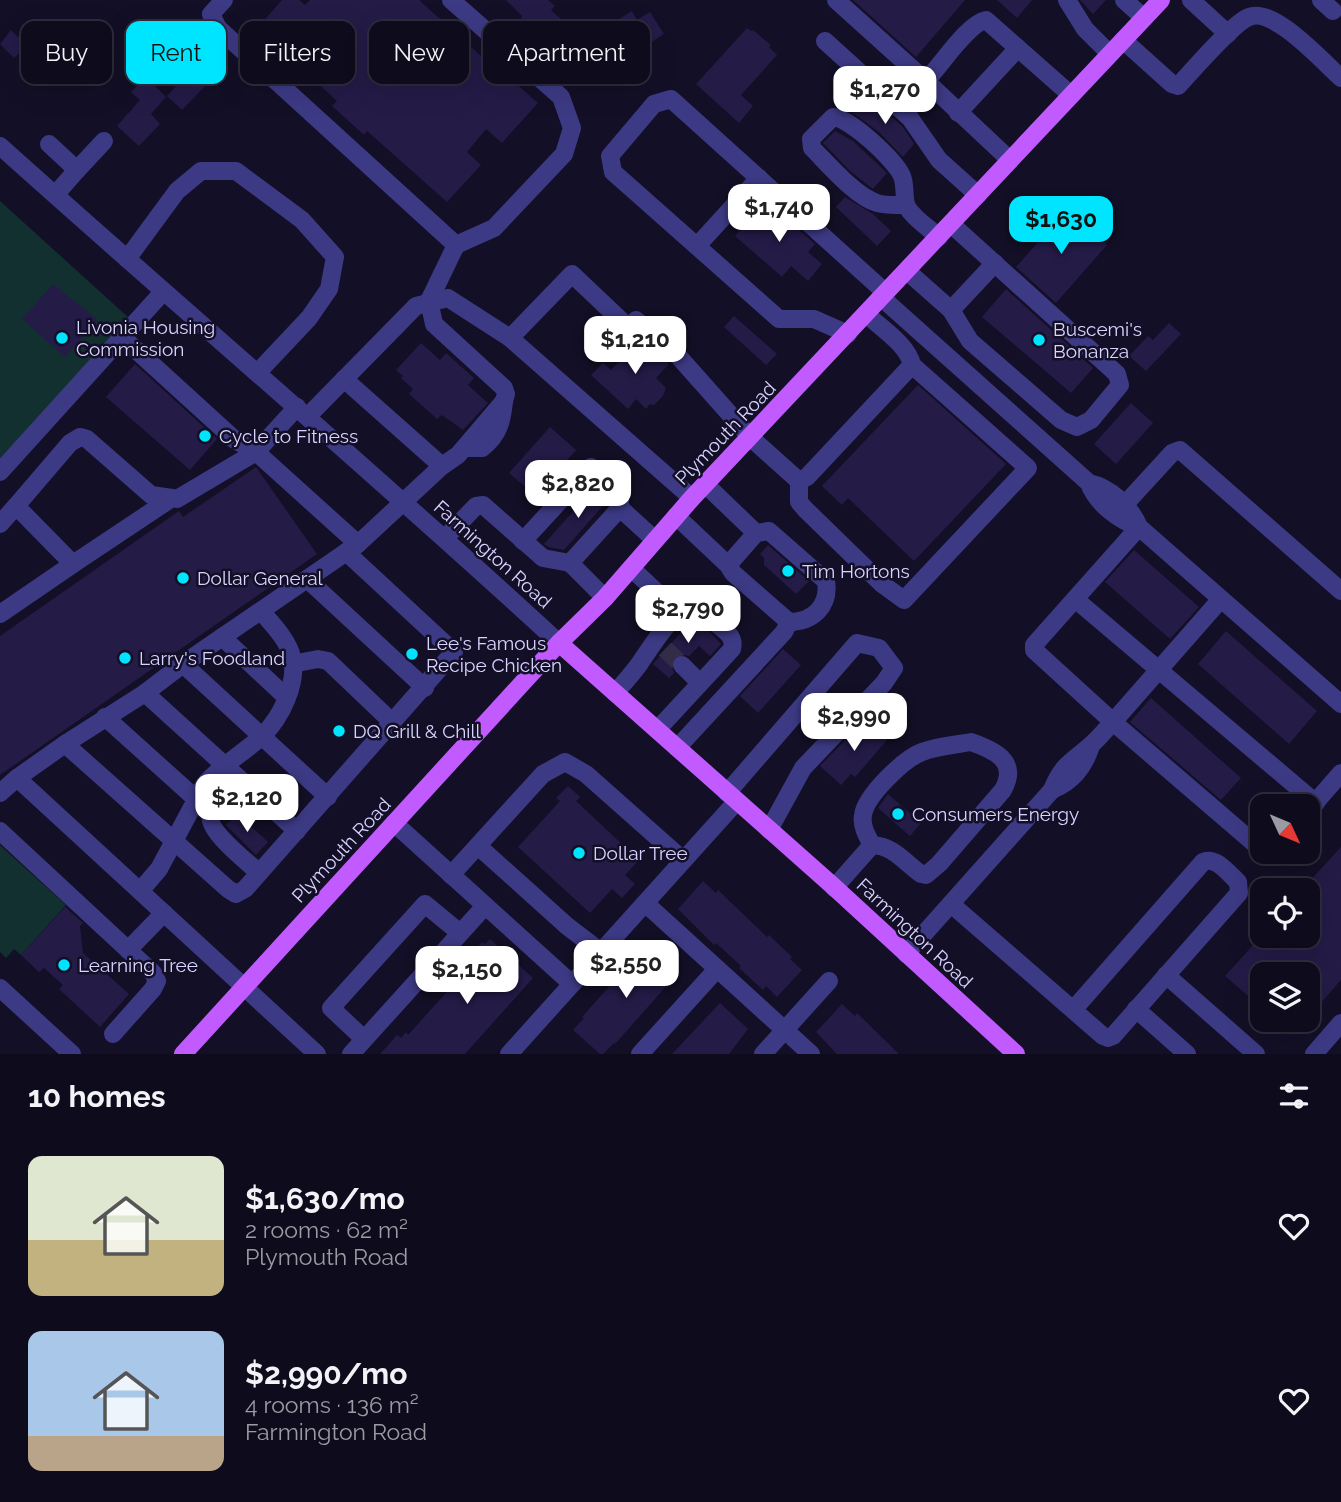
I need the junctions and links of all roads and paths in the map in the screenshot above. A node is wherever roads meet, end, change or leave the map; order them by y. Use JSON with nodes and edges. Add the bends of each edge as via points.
{"nodes":[{"id":1,"x":224,"y":0,"type":"edge"},
{"id":2,"x":451,"y":0,"type":"edge"},
{"id":3,"x":835,"y":0,"type":"edge"},
{"id":4,"x":1066,"y":0,"type":"edge"},
{"id":5,"x":1124,"y":0,"type":"edge"},
{"id":6,"x":1160,"y":0,"type":"edge"},
{"id":7,"x":1191,"y":0,"type":"edge"},
{"id":8,"x":1252,"y":8,"type":"edge"},
{"id":9,"x":1144,"y":18,"type":"junction"},
{"id":10,"x":1228,"y":34,"type":"junction"},
{"id":11,"x":1123,"y":40,"type":"junction"},
{"id":12,"x":825,"y":41,"type":"dead end"},
{"id":13,"x":1018,"y":48,"type":"junction"},
{"id":14,"x":1110,"y":54,"type":"junction"},
{"id":15,"x":1341,"y":78,"type":"edge"},
{"id":16,"x":928,"y":83,"type":"junction"},
{"id":17,"x":1071,"y":95,"type":"junction"},
{"id":18,"x":958,"y":113,"type":"junction"},
{"id":19,"x":104,"y":141,"type":"dead end"},
{"id":20,"x":49,"y":144,"type":"dead end"},
{"id":21,"x":0,"y":146,"type":"edge"},
{"id":22,"x":1010,"y":160,"type":"junction"},
{"id":23,"x":77,"y":170,"type":"junction"},
{"id":24,"x":759,"y":178,"type":"junction"},
{"id":25,"x":55,"y":195,"type":"junction"},
{"id":26,"x":978,"y":195,"type":"junction"},
{"id":27,"x":906,"y":205,"type":"junction"},
{"id":28,"x":945,"y":230,"type":"junction"},
{"id":29,"x":456,"y":245,"type":"junction"},
{"id":30,"x":697,"y":246,"type":"junction"},
{"id":31,"x":127,"y":258,"type":"junction"},
{"id":32,"x":995,"y":263,"type":"junction"},
{"id":33,"x":907,"y":271,"type":"junction"},
{"id":34,"x":163,"y":292,"type":"junction"},
{"id":35,"x":884,"y":295,"type":"junction"},
{"id":36,"x":429,"y":302,"type":"junction"},
{"id":37,"x":951,"y":310,"type":"junction"},
{"id":38,"x":866,"y":314,"type":"junction"},
{"id":39,"x":848,"y":334,"type":"junction"},
{"id":40,"x":123,"y":338,"type":"junction"},
{"id":41,"x":510,"y":338,"type":"junction"},
{"id":42,"x":912,"y":365,"type":"junction"},
{"id":43,"x":258,"y":372,"type":"junction"},
{"id":44,"x":344,"y":379,"type":"junction"},
{"id":45,"x":303,"y":411,"type":"junction"},
{"id":46,"x":751,"y":438,"type":"junction"},
{"id":47,"x":256,"y":452,"type":"junction"},
{"id":48,"x":4,"y":462,"type":"edge"},
{"id":49,"x":442,"y":466,"type":"junction"},
{"id":50,"x":799,"y":481,"type":"junction"},
{"id":51,"x":706,"y":485,"type":"junction"},
{"id":52,"x":172,"y":498,"type":"junction"},
{"id":53,"x":692,"y":498,"type":"junction"},
{"id":54,"x":405,"y":502,"type":"junction"},
{"id":55,"x":16,"y":506,"type":"junction"},
{"id":56,"x":620,"y":508,"type":"junction"},
{"id":57,"x":1120,"y":510,"type":"junction"},
{"id":58,"x":676,"y":516,"type":"junction"},
{"id":59,"x":0,"y":524,"type":"edge"},
{"id":60,"x":1139,"y":527,"type":"junction"},
{"id":61,"x":757,"y":533,"type":"junction"},
{"id":62,"x":445,"y":538,"type":"junction"},
{"id":63,"x":655,"y":540,"type":"junction"},
{"id":64,"x":523,"y":541,"type":"junction"},
{"id":65,"x":352,"y":548,"type":"junction"},
{"id":66,"x":570,"y":563,"type":"junction"},
{"id":67,"x":73,"y":564,"type":"junction"},
{"id":68,"x":729,"y":565,"type":"junction"},
{"id":69,"x":631,"y":568,"type":"junction"},
{"id":70,"x":307,"y":579,"type":"junction"},
{"id":71,"x":1341,"y":591,"type":"edge"},
{"id":72,"x":605,"y":598,"type":"junction"},
{"id":73,"x":1075,"y":599,"type":"junction"},
{"id":74,"x":1221,"y":599,"type":"junction"},
{"id":75,"x":702,"y":610,"type":"dead end"},
{"id":76,"x":261,"y":611,"type":"junction"},
{"id":77,"x":679,"y":613,"type":"junction"},
{"id":78,"x":0,"y":614,"type":"edge"},
{"id":79,"x":789,"y":622,"type":"junction"},
{"id":80,"x":718,"y":625,"type":"dead end"},
{"id":81,"x":222,"y":637,"type":"junction"},
{"id":82,"x":559,"y":643,"type":"junction"},
{"id":83,"x":183,"y":664,"type":"junction"},
{"id":84,"x":292,"y":664,"type":"junction"},
{"id":85,"x":682,"y":665,"type":"tunnel mouth"},
{"id":86,"x":1160,"y":671,"type":"junction"},
{"id":87,"x":700,"y":683,"type":"junction"},
{"id":88,"x":425,"y":688,"type":"junction"},
{"id":89,"x":145,"y":693,"type":"junction"},
{"id":90,"x":615,"y":693,"type":"junction"},
{"id":91,"x":286,"y":697,"type":"junction"},
{"id":92,"x":1341,"y":704,"type":"edge"},
{"id":93,"x":105,"y":717,"type":"junction"},
{"id":94,"x":1112,"y":722,"type":"junction"},
{"id":95,"x":393,"y":723,"type":"junction"},
{"id":96,"x":657,"y":730,"type":"junction"},
{"id":97,"x":262,"y":736,"type":"junction"},
{"id":98,"x":65,"y":744,"type":"junction"},
{"id":99,"x":677,"y":748,"type":"junction"},
{"id":100,"x":225,"y":765,"type":"junction"},
{"id":101,"x":1341,"y":773,"type":"edge"},
{"id":102,"x":17,"y":778,"type":"junction"},
{"id":103,"x":242,"y":781,"type":"junction"},
{"id":104,"x":0,"y":793,"type":"edge"},
{"id":105,"x":1296,"y":794,"type":"edge"},
{"id":106,"x":328,"y":797,"type":"junction"},
{"id":107,"x":732,"y":797,"type":"junction"},
{"id":108,"x":195,"y":798,"type":"junction"},
{"id":109,"x":1320,"y":798,"type":"edge"},
{"id":110,"x":394,"y":823,"type":"junction"},
{"id":111,"x":769,"y":830,"type":"junction"},
{"id":112,"x":0,"y":831,"type":"edge"},
{"id":113,"x":297,"y":831,"type":"junction"},
{"id":114,"x":1250,"y":840,"type":"edge"},
{"id":115,"x":174,"y":842,"type":"junction"},
{"id":116,"x":872,"y":845,"type":"junction"},
{"id":117,"x":478,"y":846,"type":"junction"},
{"id":118,"x":684,"y":860,"type":"junction"},
{"id":119,"x":259,"y":873,"type":"junction"},
{"id":120,"x":451,"y":875,"type":"junction"},
{"id":121,"x":834,"y":888,"type":"junction"},
{"id":122,"x":140,"y":891,"type":"junction"},
{"id":123,"x":645,"y":903,"type":"junction"},
{"id":124,"x":951,"y":904,"type":"junction"},
{"id":125,"x":485,"y":906,"type":"junction"},
{"id":126,"x":164,"y":913,"type":"junction"},
{"id":127,"x":460,"y":933,"type":"junction"},
{"id":128,"x":128,"y":950,"type":"junction"},
{"id":129,"x":601,"y":952,"type":"junction"},
{"id":130,"x":906,"y":954,"type":"junction"},
{"id":131,"x":717,"y":969,"type":"junction"},
{"id":132,"x":1166,"y":975,"type":"junction"},
{"id":133,"x":829,"y":981,"type":"dead end"},
{"id":134,"x":572,"y":984,"type":"junction"},
{"id":135,"x":244,"y":986,"type":"junction"},
{"id":136,"x":0,"y":988,"type":"edge"},
{"id":137,"x":1136,"y":1009,"type":"junction"},
{"id":138,"x":1073,"y":1010,"type":"junction"},
{"id":139,"x":1341,"y":1023,"type":"edge"},
{"id":140,"x":784,"y":1030,"type":"junction"},
{"id":141,"x":113,"y":1034,"type":"dead end"},
{"id":142,"x":364,"y":1039,"type":"junction"},
{"id":143,"x":305,"y":1050,"type":"edge"},
{"id":144,"x":72,"y":1054,"type":"edge"},
{"id":145,"x":183,"y":1054,"type":"edge"},
{"id":146,"x":351,"y":1054,"type":"edge"},
{"id":147,"x":509,"y":1054,"type":"edge"},
{"id":148,"x":640,"y":1054,"type":"edge"},
{"id":149,"x":763,"y":1054,"type":"edge"},
{"id":150,"x":811,"y":1054,"type":"edge"},
{"id":151,"x":1016,"y":1054,"type":"edge"},
{"id":152,"x":1187,"y":1054,"type":"edge"},
{"id":153,"x":1256,"y":1054,"type":"edge"},
{"id":154,"x":1314,"y":1054,"type":"edge"}],
"edges":[{"from":1,"to":29,"type":"street","via":[[211,14],[218,28]]},
{"from":2,"to":29,"type":"street","via":[[561,97],[572,128],[564,154],[494,228]]},
{"from":3,"to":16,"type":"street"},
{"from":4,"to":14,"type":"street","via":[[1085,29]]},
{"from":5,"to":9,"type":"street"},
{"from":6,"to":9,"type":"main road","name":"Plymouth Road"},
{"from":7,"to":10,"type":"street"},
{"from":8,"to":10,"type":"street"},
{"from":8,"to":15,"type":"street","via":[[1277,20]]},
{"from":9,"to":11,"type":"main road","name":"Plymouth Road"},
{"from":10,"to":11,"type":"street","via":[[1178,86]]},
{"from":11,"to":14,"type":"main road","name":"Plymouth Road"},
{"from":12,"to":26,"type":"street","via":[[910,118],[939,160]]},
{"from":13,"to":16,"type":"street","via":[[981,20]]},
{"from":13,"to":17,"type":"street"},
{"from":13,"to":18,"type":"street"},
{"from":14,"to":17,"type":"main road","name":"Plymouth Road"},
{"from":16,"to":18,"type":"street"},
{"from":17,"to":22,"type":"main road","name":"Plymouth Road"},
{"from":18,"to":22,"type":"street"},
{"from":19,"to":23,"type":"street"},
{"from":20,"to":23,"type":"street"},
{"from":21,"to":25,"type":"street","name":"Farmington Road"},
{"from":22,"to":26,"type":"main road","name":"Plymouth Road"},
{"from":23,"to":25,"type":"street"},
{"from":24,"to":30,"type":"street"},
{"from":24,"to":30,"type":"street","via":[[671,99],[654,104],[610,156],[613,172]]},
{"from":24,"to":35,"type":"street"},
{"from":25,"to":31,"type":"street","name":"Farmington Road"},
{"from":26,"to":28,"type":"main road","name":"Plymouth Road"},
{"from":27,"to":27,"type":"street","via":[[898,167],[852,126],[833,117],[811,139],[812,148],[875,203]]},
{"from":27,"to":28,"type":"street"},
{"from":28,"to":32,"type":"street"},
{"from":28,"to":33,"type":"main road","name":"Plymouth Road"},
{"from":29,"to":36,"type":"street"},
{"from":30,"to":39,"type":"street","via":[[779,319],[814,319]]},
{"from":31,"to":34,"type":"street","name":"Farmington Road"},
{"from":31,"to":43,"type":"street","via":[[177,191],[201,171],[236,171],[302,220],[335,257],[329,289],[309,318]]},
{"from":32,"to":37,"type":"street"},
{"from":32,"to":37,"type":"street","via":[[1117,374],[1120,385],[1091,420],[1077,427],[1061,420],[970,341]]},
{"from":33,"to":35,"type":"main road","name":"Plymouth Road"},
{"from":33,"to":37,"type":"street"},
{"from":34,"to":40,"type":"street"},
{"from":34,"to":43,"type":"street","name":"Farmington Road"},
{"from":35,"to":38,"type":"main road","name":"Plymouth Road"},
{"from":35,"to":57,"type":"street","via":[[1089,482],[1093,494]]},
{"from":36,"to":41,"type":"street","via":[[448,298]]},
{"from":36,"to":44,"type":"street","via":[[416,306]]},
{"from":36,"to":49,"type":"street","via":[[434,324],[506,394],[464,448]]},
{"from":38,"to":39,"type":"main road","name":"Plymouth Road"},
{"from":38,"to":42,"type":"street","via":[[899,345]]},
{"from":39,"to":46,"type":"main road","name":"Plymouth Road"},
{"from":40,"to":47,"type":"street","via":[[235,440]]},
{"from":40,"to":48,"type":"street"},
{"from":41,"to":46,"type":"street","via":[[572,274],[629,328],[636,320],[679,357]]},
{"from":41,"to":53,"type":"street"},
{"from":42,"to":50,"type":"street"},
{"from":42,"to":50,"type":"street","via":[[1028,468],[904,600],[805,509],[799,502]]},
{"from":43,"to":45,"type":"street","name":"Farmington Road"},
{"from":44,"to":45,"type":"street"},
{"from":44,"to":49,"type":"street"},
{"from":45,"to":47,"type":"street"},
{"from":45,"to":54,"type":"street","name":"Farmington Road"},
{"from":46,"to":50,"type":"street"},
{"from":46,"to":51,"type":"main road","name":"Plymouth Road"},
{"from":47,"to":52,"type":"street"},
{"from":47,"to":65,"type":"street"},
{"from":49,"to":54,"type":"street"},
{"from":51,"to":53,"type":"main road","name":"Plymouth Road"},
{"from":51,"to":61,"type":"street"},
{"from":52,"to":55,"type":"street","via":[[151,495],[80,437]]},
{"from":52,"to":67,"type":"street"},
{"from":53,"to":58,"type":"main road","name":"Plymouth Road"},
{"from":54,"to":62,"type":"street","name":"Farmington Road"},
{"from":54,"to":65,"type":"street"},
{"from":55,"to":59,"type":"street"},
{"from":55,"to":67,"type":"street"},
{"from":56,"to":63,"type":"street"},
{"from":56,"to":64,"type":"street","via":[[620,490],[591,467]]},
{"from":56,"to":66,"type":"street"},
{"from":57,"to":60,"type":"street","via":[[1126,523]]},
{"from":57,"to":71,"type":"street","via":[[1172,453],[1180,450]]},
{"from":58,"to":63,"type":"main road","name":"Plymouth Road"},
{"from":58,"to":68,"type":"street"},
{"from":60,"to":73,"type":"street"},
{"from":60,"to":74,"type":"street"},
{"from":61,"to":68,"type":"street"},
{"from":61,"to":79,"type":"street","via":[[769,531],[826,581],[828,592],[816,614],[802,622]]},
{"from":62,"to":64,"type":"street","via":[[476,506],[483,505]]},
{"from":62,"to":82,"type":"street","name":"Farmington Road"},
{"from":63,"to":69,"type":"main road","name":"Plymouth Road"},
{"from":64,"to":66,"type":"street","via":[[543,558]]},
{"from":65,"to":70,"type":"street"},
{"from":65,"to":88,"type":"street","via":[[454,652]]},
{"from":66,"to":72,"type":"street"},
{"from":67,"to":78,"type":"street"},
{"from":68,"to":79,"type":"street"},
{"from":69,"to":72,"type":"main road","name":"Plymouth Road"},
{"from":69,"to":77,"type":"street"},
{"from":70,"to":76,"type":"street"},
{"from":70,"to":88,"type":"street"},
{"from":72,"to":82,"type":"main road","name":"Plymouth Road"},
{"from":73,"to":86,"type":"street"},
{"from":73,"to":94,"type":"street","via":[[1034,650]]},
{"from":74,"to":86,"type":"street"},
{"from":74,"to":92,"type":"street"},
{"from":75,"to":77,"type":"street","via":[[691,604]]},
{"from":76,"to":81,"type":"street"},
{"from":76,"to":84,"type":"street","via":[[278,632]]},
{"from":77,"to":90,"type":"street","via":[[659,644]]},
{"from":79,"to":99,"type":"street"},
{"from":80,"to":87,"type":"street","via":[[731,636],[732,649]]},
{"from":81,"to":83,"type":"street"},
{"from":81,"to":91,"type":"street"},
{"from":82,"to":90,"type":"main road","name":"Farmington Road"},
{"from":82,"to":110,"type":"main road","name":"Plymouth Road"},
{"from":83,"to":89,"type":"street"},
{"from":83,"to":97,"type":"street"},
{"from":84,"to":91,"type":"street"},
{"from":84,"to":95,"type":"street","via":[[328,661]]},
{"from":85,"to":87,"type":"street"},
{"from":86,"to":94,"type":"street"},
{"from":86,"to":105,"type":"street"},
{"from":87,"to":96,"type":"street"},
{"from":88,"to":95,"type":"street"},
{"from":89,"to":93,"type":"street"},
{"from":89,"to":100,"type":"street"},
{"from":90,"to":96,"type":"main road","name":"Farmington Road"},
{"from":91,"to":97,"type":"street","via":[[278,719]]},
{"from":93,"to":98,"type":"street"},
{"from":93,"to":108,"type":"street"},
{"from":94,"to":114,"type":"street"},
{"from":94,"to":124,"type":"street","via":[[1057,776],[1052,790]]},
{"from":95,"to":106,"type":"street"},
{"from":96,"to":99,"type":"main road","name":"Farmington Road"},
{"from":97,"to":100,"type":"street"},
{"from":97,"to":106,"type":"street"},
{"from":98,"to":102,"type":"street"},
{"from":98,"to":115,"type":"street"},
{"from":99,"to":107,"type":"main road","name":"Farmington Road"},
{"from":100,"to":103,"type":"street"},
{"from":100,"to":108,"type":"street"},
{"from":101,"to":109,"type":"street"},
{"from":102,"to":104,"type":"street"},
{"from":102,"to":122,"type":"street"},
{"from":103,"to":113,"type":"street"},
{"from":103,"to":119,"type":"street","via":[[220,801],[210,823]]},
{"from":106,"to":113,"type":"street"},
{"from":107,"to":111,"type":"main road","name":"Farmington Road"},
{"from":107,"to":111,"type":"street","via":[[857,643],[878,648],[894,668],[803,768]]},
{"from":107,"to":118,"type":"street"},
{"from":108,"to":115,"type":"street"},
{"from":110,"to":120,"type":"street"},
{"from":110,"to":135,"type":"main road","name":"Plymouth Road"},
{"from":111,"to":121,"type":"main road","name":"Farmington Road"},
{"from":112,"to":128,"type":"street"},
{"from":113,"to":119,"type":"street"},
{"from":115,"to":119,"type":"street","via":[[236,894]]},
{"from":115,"to":122,"type":"street"},
{"from":116,"to":116,"type":"street","via":[[894,850],[926,875],[1003,790],[1008,782],[1005,761],[991,749],[971,742],[910,758],[863,811],[864,832]]},
{"from":116,"to":121,"type":"street"},
{"from":117,"to":118,"type":"street","via":[[542,774],[565,762],[586,774]]},
{"from":117,"to":120,"type":"street"},
{"from":117,"to":129,"type":"street"},
{"from":118,"to":123,"type":"street"},
{"from":120,"to":125,"type":"street"},
{"from":121,"to":130,"type":"main road","name":"Farmington Road"},
{"from":122,"to":126,"type":"street"},
{"from":123,"to":129,"type":"street"},
{"from":123,"to":131,"type":"street"},
{"from":124,"to":130,"type":"street"},
{"from":124,"to":138,"type":"street"},
{"from":125,"to":127,"type":"street"},
{"from":125,"to":134,"type":"street"},
{"from":126,"to":128,"type":"street"},
{"from":126,"to":135,"type":"street"},
{"from":127,"to":142,"type":"street"},
{"from":127,"to":142,"type":"street","via":[[425,904],[331,1008]]},
{"from":128,"to":141,"type":"street","via":[[157,981]]},
{"from":129,"to":134,"type":"street"},
{"from":130,"to":151,"type":"main road","name":"Farmington Road"},
{"from":131,"to":140,"type":"street"},
{"from":131,"to":148,"type":"street"},
{"from":132,"to":137,"type":"street"},
{"from":132,"to":138,"type":"street","via":[[1239,893],[1238,882],[1214,861],[1203,862]]},
{"from":132,"to":153,"type":"street"},
{"from":133,"to":140,"type":"street"},
{"from":134,"to":147,"type":"street"},
{"from":135,"to":143,"type":"street"},
{"from":135,"to":145,"type":"main road","name":"Plymouth Road"},
{"from":136,"to":144,"type":"street"},
{"from":137,"to":138,"type":"street","via":[[1108,1038]]},
{"from":137,"to":152,"type":"street"},
{"from":139,"to":154,"type":"street"},
{"from":140,"to":149,"type":"street"},
{"from":140,"to":150,"type":"street"},
{"from":142,"to":146,"type":"street"}]}
